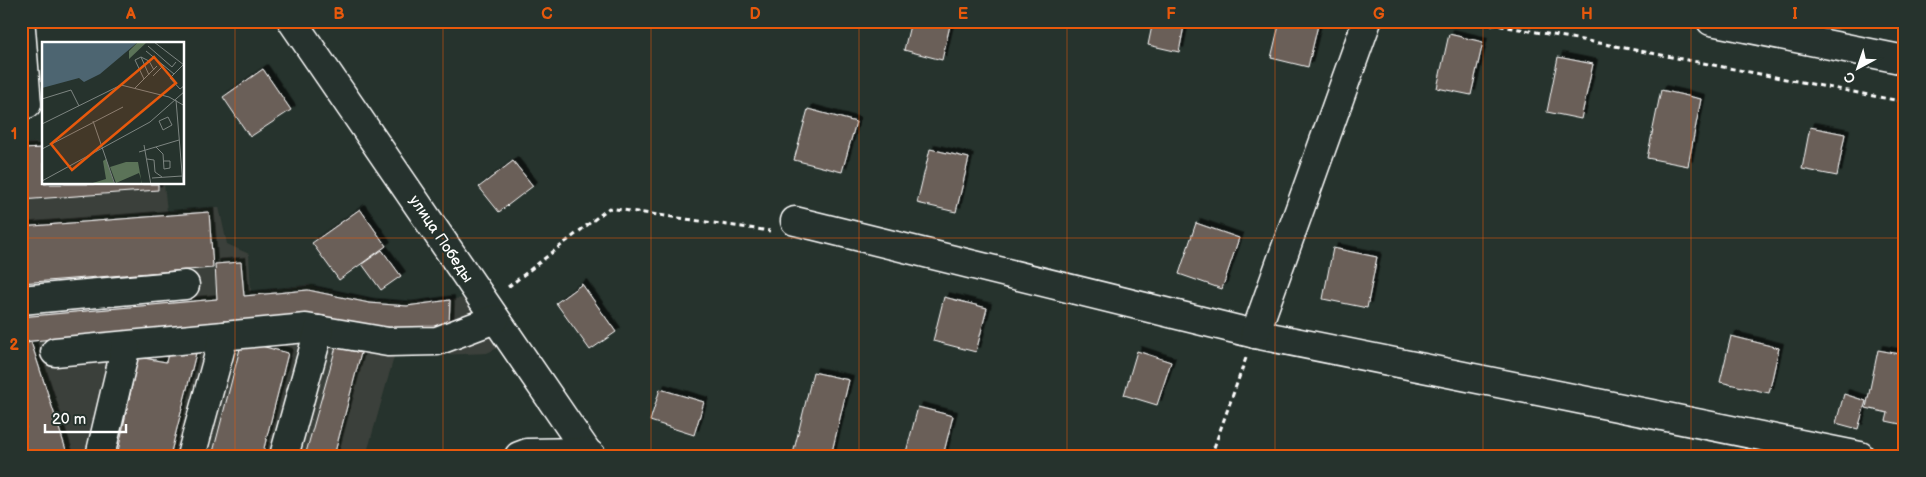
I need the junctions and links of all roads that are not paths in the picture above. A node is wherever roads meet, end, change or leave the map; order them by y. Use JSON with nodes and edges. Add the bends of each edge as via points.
{"nodes":[{"id":1,"x":292,"y":21,"type":"edge"},
{"id":2,"x":1367,"y":21,"type":"edge"},
{"id":3,"x":1710,"y":21,"type":"edge"},
{"id":4,"x":21,"y":29,"type":"edge"},
{"id":5,"x":1905,"y":60,"type":"edge"},
{"id":6,"x":24,"y":104,"type":"edge"},
{"id":7,"x":795,"y":221,"type":"road end"},
{"id":8,"x":185,"y":285,"type":"dead end"},
{"id":9,"x":21,"y":300,"type":"edge"},
{"id":10,"x":490,"y":312,"type":"junction"},
{"id":11,"x":318,"y":330,"type":"junction"},
{"id":12,"x":1255,"y":334,"type":"junction"},
{"id":13,"x":224,"y":336,"type":"junction"},
{"id":14,"x":126,"y":346,"type":"junction"},
{"id":15,"x":55,"y":352,"type":"dead end"},
{"id":16,"x":589,"y":454,"type":"edge"},
{"id":17,"x":100,"y":456,"type":"edge"},
{"id":18,"x":191,"y":456,"type":"edge"},
{"id":19,"x":284,"y":456,"type":"edge"},
{"id":20,"x":519,"y":456,"type":"edge"},
{"id":21,"x":1860,"y":456,"type":"edge"}],
"edges":[{"from":1,"to":10,"type":"street","name":"улица Победы"},
{"from":2,"to":12,"type":"street"},
{"from":3,"to":5,"type":"street"},
{"from":4,"to":6,"type":"street"},
{"from":7,"to":12,"type":"street"},
{"from":8,"to":9,"type":"street"},
{"from":10,"to":11,"type":"street","via":[[437,341],[388,342]]},
{"from":10,"to":16,"type":"street","name":"улица Победы"},
{"from":11,"to":13,"type":"street","via":[[306,328]]},
{"from":11,"to":19,"type":"street"},
{"from":12,"to":21,"type":"street"},
{"from":13,"to":14,"type":"street"},
{"from":13,"to":18,"type":"street"},
{"from":14,"to":15,"type":"street"},
{"from":14,"to":17,"type":"street"},
{"from":16,"to":20,"type":"street","via":[[527,453]]}]}
